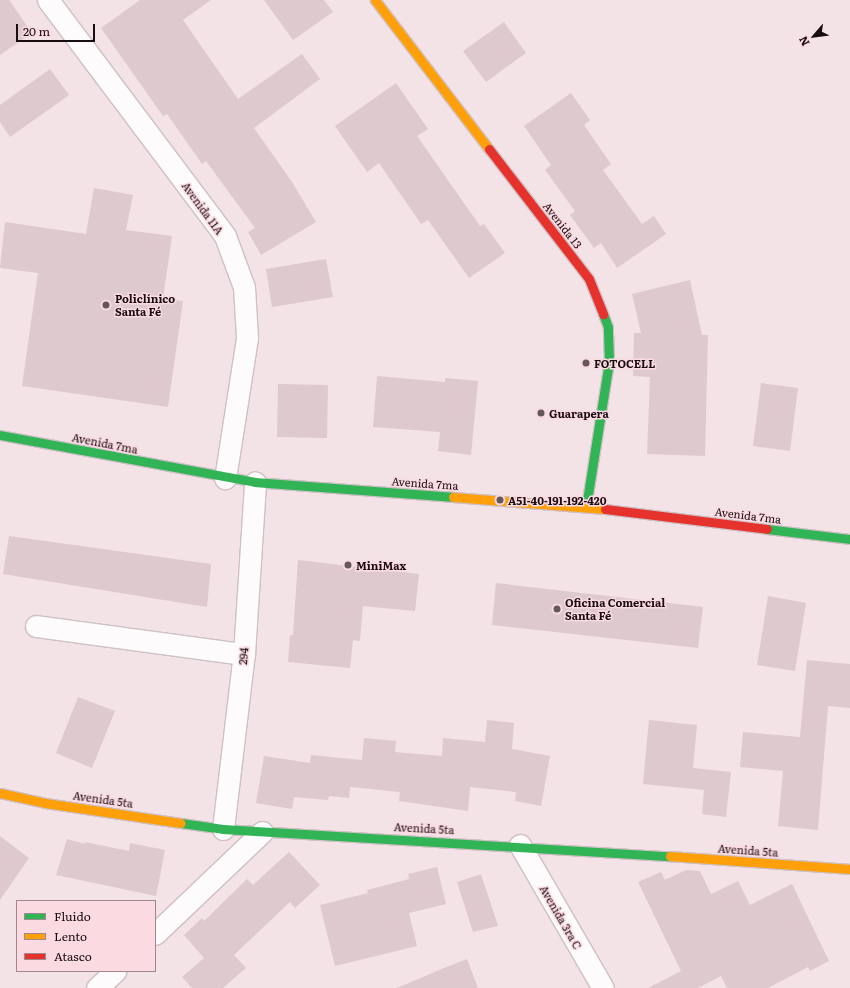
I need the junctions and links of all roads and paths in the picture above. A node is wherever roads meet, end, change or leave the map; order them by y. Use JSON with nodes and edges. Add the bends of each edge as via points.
{"nodes":[{"id":1,"x":48,"y":0,"type":"edge"},
{"id":2,"x":375,"y":0,"type":"edge"},
{"id":3,"x":0,"y":436,"type":"edge"},
{"id":4,"x":225,"y":478,"type":"junction"},
{"id":5,"x":254,"y":482,"type":"junction"},
{"id":6,"x":586,"y":507,"type":"junction"},
{"id":7,"x":850,"y":539,"type":"edge"},
{"id":8,"x":36,"y":626,"type":"dead end"},
{"id":9,"x":244,"y":654,"type":"junction"},
{"id":10,"x":0,"y":793,"type":"edge"},
{"id":11,"x":223,"y":829,"type":"junction"},
{"id":12,"x":262,"y":832,"type":"junction"},
{"id":13,"x":520,"y":845,"type":"junction"},
{"id":14,"x":850,"y":869,"type":"edge"},
{"id":15,"x":156,"y":933,"type":"edge"},
{"id":16,"x":115,"y":972,"type":"edge"},
{"id":17,"x":98,"y":988,"type":"edge"},
{"id":18,"x":601,"y":988,"type":"edge"}],
"edges":[{"from":1,"to":4,"type":"street","name":"Avenida 11A","via":[[225,236],[244,287],[247,338]]},
{"from":2,"to":6,"type":"main road","name":"Avenida 13","via":[[589,279],[608,327],[609,360]]},
{"from":3,"to":4,"type":"main road","name":"Avenida 7ma"},
{"from":4,"to":5,"type":"main road","name":"Avenida 7ma"},
{"from":5,"to":6,"type":"main road","name":"Avenida 7ma"},
{"from":5,"to":9,"type":"street","name":"294"},
{"from":6,"to":7,"type":"main road","name":"Avenida 7ma"},
{"from":8,"to":9,"type":"street"},
{"from":9,"to":11,"type":"street","name":"294"},
{"from":10,"to":11,"type":"main road","name":"Avenida 5ta","via":[[45,803]]},
{"from":11,"to":12,"type":"main road","name":"Avenida 5ta"},
{"from":12,"to":13,"type":"main road","name":"Avenida 5ta"},
{"from":12,"to":15,"type":"street"},
{"from":13,"to":14,"type":"main road","name":"Avenida 5ta"},
{"from":13,"to":18,"type":"street","name":"Avenida 3ra C"},
{"from":16,"to":17,"type":"street"}]}
